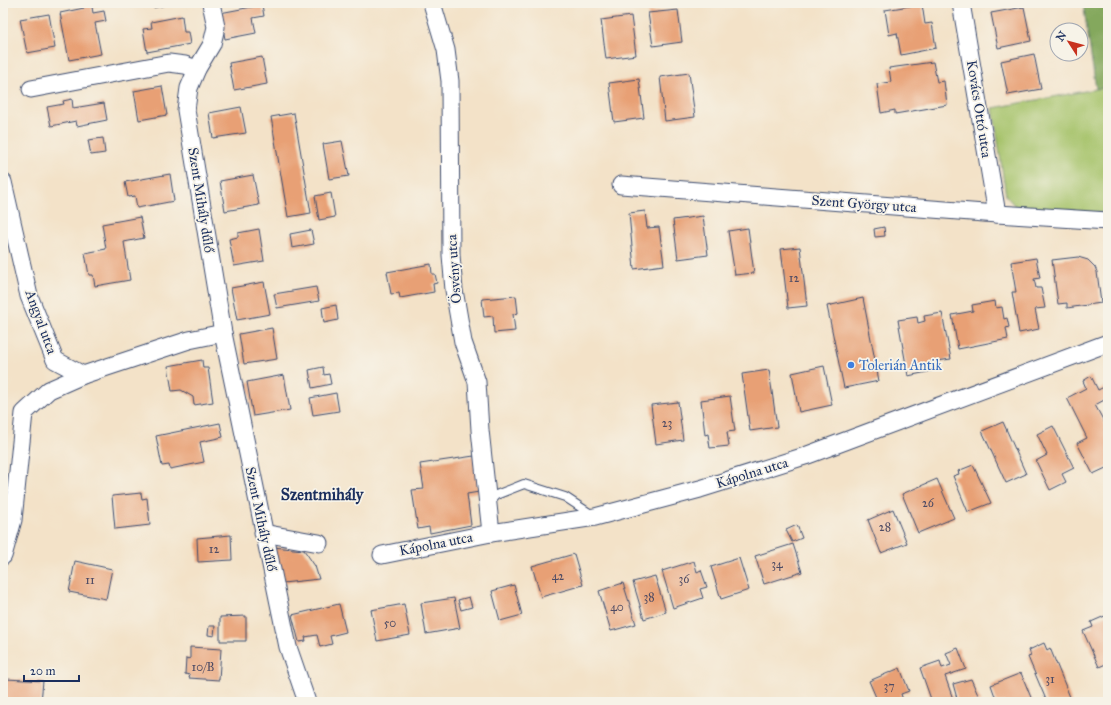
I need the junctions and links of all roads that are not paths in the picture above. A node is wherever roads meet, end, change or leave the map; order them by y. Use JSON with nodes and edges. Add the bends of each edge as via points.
{"nodes":[{"id":1,"x":211,"y":3,"type":"edge"},
{"id":2,"x":432,"y":3,"type":"edge"},
{"id":3,"x":961,"y":3,"type":"edge"},
{"id":4,"x":197,"y":69,"type":"junction"},
{"id":5,"x":31,"y":89,"type":"dead end"},
{"id":6,"x":3,"y":182,"type":"edge"},
{"id":7,"x":621,"y":185,"type":"dead end"},
{"id":8,"x":997,"y":214,"type":"junction"},
{"id":9,"x":1108,"y":221,"type":"edge"},
{"id":10,"x":223,"y":333,"type":"junction"},
{"id":11,"x":1108,"y":343,"type":"edge"},
{"id":12,"x":83,"y":375,"type":"junction"},
{"id":13,"x":487,"y":504,"type":"junction"},
{"id":14,"x":595,"y":516,"type":"junction"},
{"id":15,"x":263,"y":533,"type":"junction"},
{"id":16,"x":491,"y":533,"type":"junction"},
{"id":17,"x":319,"y":543,"type":"dead end"},
{"id":18,"x":382,"y":555,"type":"dead end"},
{"id":19,"x":3,"y":556,"type":"edge"},
{"id":20,"x":306,"y":702,"type":"edge"}],
"edges":[{"from":1,"to":4,"type":"street","name":"Szent Mihály dűlő","via":[[216,27],[212,44]]},
{"from":2,"to":13,"type":"street","name":"Ösvény utca","via":[[446,50],[450,81],[451,255],[454,290],[463,342],[477,382]]},
{"from":3,"to":8,"type":"street","name":"Kovács Ottó utca"},
{"from":4,"to":5,"type":"street","via":[[185,64],[170,64]]},
{"from":4,"to":10,"type":"street","name":"Szent Mihály dűlő","via":[[189,88],[186,110]]},
{"from":6,"to":12,"type":"street","name":"Angyal utca","via":[[29,296],[55,360]]},
{"from":7,"to":8,"type":"street","name":"Szent György utca"},
{"from":8,"to":9,"type":"street","name":"Szent György utca"},
{"from":10,"to":12,"type":"street","via":[[189,340]]},
{"from":10,"to":15,"type":"street","name":"Szent Mihály dűlő"},
{"from":11,"to":14,"type":"street","name":"Kápolna utca","via":[[805,456],[700,489]]},
{"from":12,"to":19,"type":"street","via":[[49,390],[24,413],[13,520]]},
{"from":13,"to":14,"type":"lane","via":[[496,495],[524,484],[565,497]]},
{"from":13,"to":16,"type":"street","name":"Ösvény utca"},
{"from":14,"to":16,"type":"street","name":"Kápolna utca"},
{"from":15,"to":17,"type":"street"},
{"from":15,"to":20,"type":"street","name":"Szent Mihály dűlő","via":[[288,647]]},
{"from":16,"to":18,"type":"street","name":"Kápolna utca"}]}
